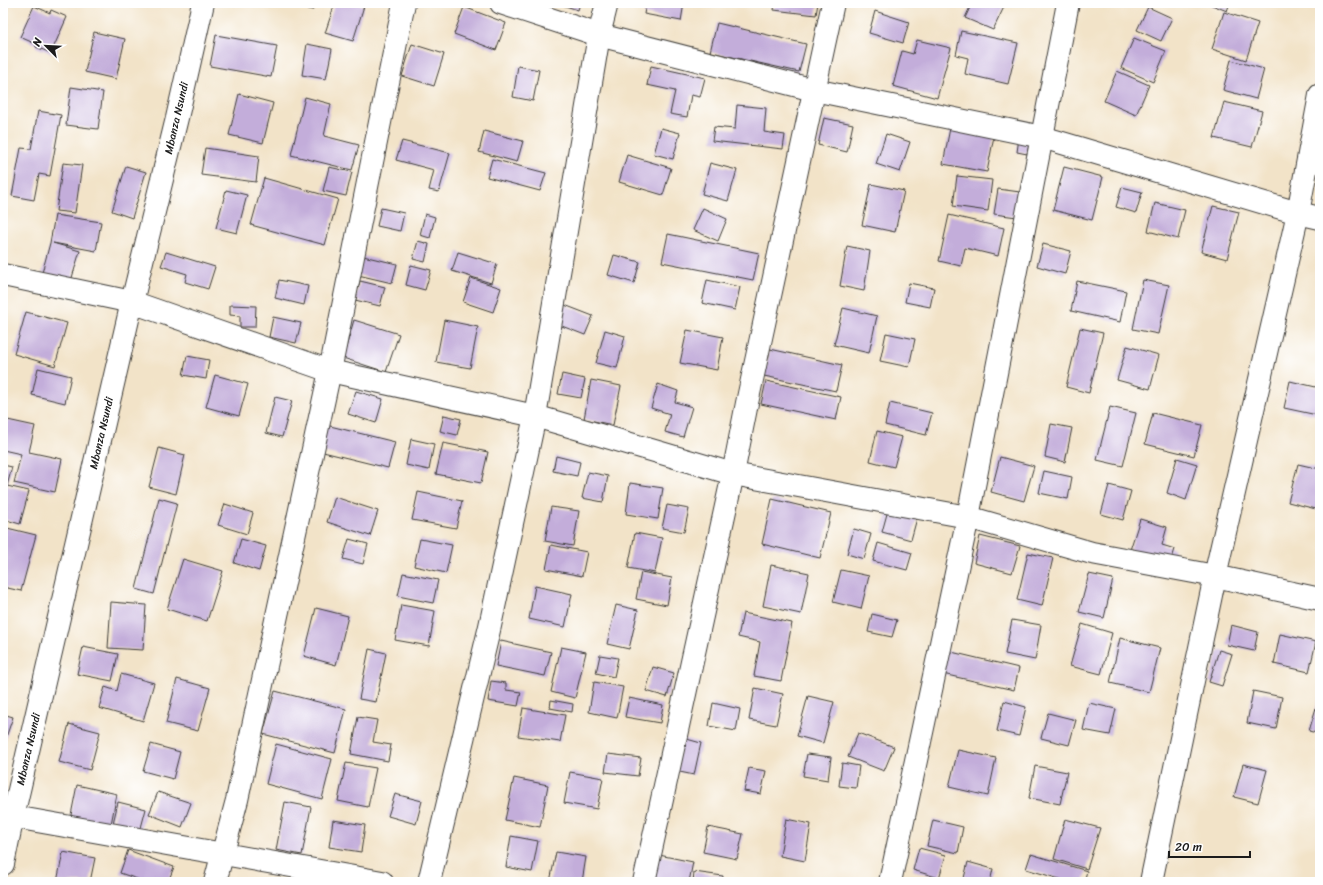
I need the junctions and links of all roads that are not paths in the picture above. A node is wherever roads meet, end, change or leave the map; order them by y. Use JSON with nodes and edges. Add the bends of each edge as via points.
{"nodes":[{"id":1,"x":203,"y":3,"type":"edge"},
{"id":2,"x":404,"y":3,"type":"edge"},
{"id":3,"x":501,"y":3,"type":"edge"},
{"id":4,"x":607,"y":3,"type":"edge"},
{"id":5,"x":833,"y":3,"type":"edge"},
{"id":6,"x":1068,"y":3,"type":"edge"},
{"id":7,"x":599,"y":35,"type":"junction"},
{"id":8,"x":814,"y":90,"type":"junction"},
{"id":9,"x":1320,"y":95,"type":"edge"},
{"id":10,"x":1042,"y":137,"type":"junction"},
{"id":11,"x":1298,"y":213,"type":"junction"},
{"id":12,"x":1320,"y":218,"type":"edge"},
{"id":13,"x":3,"y":275,"type":"edge"},
{"id":14,"x":132,"y":302,"type":"junction"},
{"id":15,"x":330,"y":371,"type":"junction"},
{"id":16,"x":535,"y":416,"type":"junction"},
{"id":17,"x":733,"y":474,"type":"junction"},
{"id":18,"x":968,"y":517,"type":"junction"},
{"id":19,"x":1215,"y":576,"type":"junction"},
{"id":20,"x":1320,"y":599,"type":"edge"},
{"id":21,"x":8,"y":816,"type":"edge"},
{"id":22,"x":221,"y":854,"type":"junction"},
{"id":23,"x":3,"y":864,"type":"edge"},
{"id":24,"x":215,"y":882,"type":"edge"},
{"id":25,"x":382,"y":882,"type":"edge"},
{"id":26,"x":429,"y":882,"type":"edge"},
{"id":27,"x":644,"y":882,"type":"edge"},
{"id":28,"x":890,"y":882,"type":"edge"},
{"id":29,"x":1151,"y":882,"type":"edge"}],
"edges":[{"from":1,"to":14,"type":"street","name":"Mbanza Nsundi"},
{"from":2,"to":15,"type":"street"},
{"from":3,"to":7,"type":"street"},
{"from":4,"to":7,"type":"street"},
{"from":5,"to":8,"type":"street"},
{"from":6,"to":10,"type":"street"},
{"from":7,"to":8,"type":"street"},
{"from":7,"to":16,"type":"street"},
{"from":8,"to":10,"type":"street"},
{"from":8,"to":17,"type":"street"},
{"from":9,"to":11,"type":"street"},
{"from":10,"to":11,"type":"street"},
{"from":10,"to":18,"type":"street"},
{"from":11,"to":12,"type":"street"},
{"from":11,"to":19,"type":"street"},
{"from":13,"to":14,"type":"street"},
{"from":14,"to":15,"type":"street"},
{"from":14,"to":21,"type":"street","name":"Mbanza Nsundi"},
{"from":15,"to":16,"type":"street"},
{"from":15,"to":22,"type":"street","via":[[237,800]]},
{"from":16,"to":17,"type":"street"},
{"from":16,"to":26,"type":"street","via":[[490,626]]},
{"from":17,"to":18,"type":"street"},
{"from":17,"to":27,"type":"street"},
{"from":18,"to":19,"type":"street","via":[[1092,553]]},
{"from":18,"to":28,"type":"street"},
{"from":19,"to":20,"type":"street"},
{"from":19,"to":29,"type":"street"},
{"from":21,"to":22,"type":"street"},
{"from":21,"to":23,"type":"street","name":"Mbanza Nsundi"},
{"from":22,"to":24,"type":"street"},
{"from":22,"to":25,"type":"street"}]}
